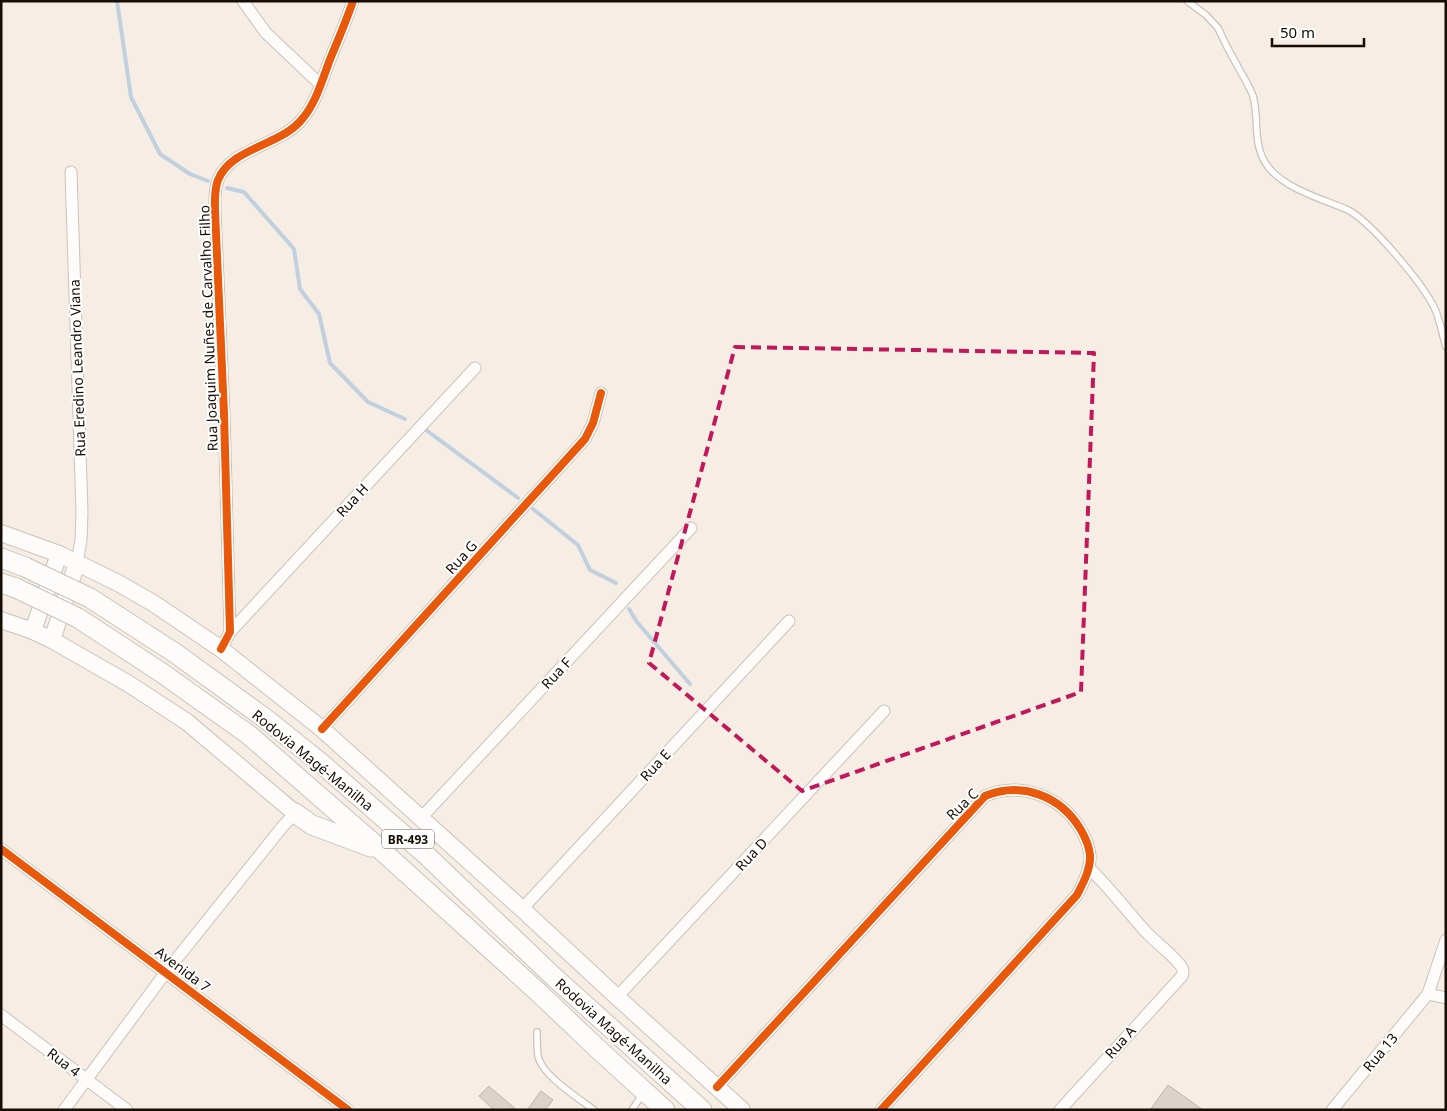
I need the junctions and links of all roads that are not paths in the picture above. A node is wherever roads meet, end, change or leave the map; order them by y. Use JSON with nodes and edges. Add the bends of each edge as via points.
{"nodes":[{"id":1,"x":243,"y":1,"type":"edge"},
{"id":2,"x":353,"y":1,"type":"edge"},
{"id":3,"x":1187,"y":1,"type":"edge"},
{"id":4,"x":320,"y":85,"type":"junction"},
{"id":5,"x":71,"y":172,"type":"dead end"},
{"id":6,"x":1446,"y":347,"type":"edge"},
{"id":7,"x":475,"y":368,"type":"dead end"},
{"id":8,"x":601,"y":393,"type":"dead end"},
{"id":9,"x":691,"y":528,"type":"dead end"},
{"id":10,"x":1,"y":533,"type":"edge"},
{"id":11,"x":58,"y":554,"type":"junction"},
{"id":12,"x":1,"y":558,"type":"edge"},
{"id":13,"x":77,"y":563,"type":"junction"},
{"id":14,"x":9,"y":586,"type":"edge"},
{"id":15,"x":1,"y":620,"type":"edge"},
{"id":16,"x":789,"y":621,"type":"dead end"},
{"id":17,"x":33,"y":631,"type":"junction"},
{"id":18,"x":230,"y":632,"type":"junction"},
{"id":19,"x":52,"y":640,"type":"junction"},
{"id":20,"x":220,"y":649,"type":"junction"},
{"id":21,"x":884,"y":711,"type":"dead end"},
{"id":22,"x":322,"y":729,"type":"junction"},
{"id":23,"x":296,"y":813,"type":"junction"},
{"id":24,"x":422,"y":818,"type":"junction"},
{"id":25,"x":1,"y":849,"type":"edge"},
{"id":26,"x":380,"y":849,"type":"junction"},
{"id":27,"x":1089,"y":868,"type":"junction"},
{"id":28,"x":522,"y":908,"type":"junction"},
{"id":29,"x":1446,"y":940,"type":"edge"},
{"id":30,"x":166,"y":972,"type":"junction"},
{"id":31,"x":1428,"y":994,"type":"junction"},
{"id":32,"x":617,"y":997,"type":"junction"},
{"id":33,"x":1446,"y":998,"type":"edge"},
{"id":34,"x":1,"y":1015,"type":"edge"},
{"id":35,"x":537,"y":1032,"type":"dead end"},
{"id":36,"x":86,"y":1079,"type":"junction"},
{"id":37,"x":718,"y":1087,"type":"junction"},
{"id":38,"x":645,"y":1091,"type":"junction"},
{"id":39,"x":64,"y":1110,"type":"edge"},
{"id":40,"x":127,"y":1110,"type":"edge"},
{"id":41,"x":348,"y":1110,"type":"edge"},
{"id":42,"x":594,"y":1110,"type":"edge"},
{"id":43,"x":632,"y":1110,"type":"edge"},
{"id":44,"x":665,"y":1110,"type":"edge"},
{"id":45,"x":702,"y":1110,"type":"edge"},
{"id":46,"x":742,"y":1110,"type":"edge"},
{"id":47,"x":881,"y":1110,"type":"edge"},
{"id":48,"x":1060,"y":1110,"type":"edge"},
{"id":49,"x":1332,"y":1110,"type":"edge"}],
"edges":[{"from":1,"to":4,"type":"street","via":[[266,33]]},
{"from":2,"to":4,"type":"street","name":"Rua Joaquim Nuñes de Carvalho Filho"},
{"from":3,"to":6,"type":"lane","via":[[1218,28],[1249,89],[1254,102],[1258,148],[1263,160],[1280,179],[1363,220],[1427,295],[1438,316]]},
{"from":4,"to":18,"type":"street","name":"Rua Joaquim Nuñes de Carvalho Filho","via":[[304,118],[292,131],[227,165],[215,189]]},
{"from":5,"to":13,"type":"street","name":"Rua Eredino Leandro Viana","via":[[82,512]]},
{"from":7,"to":18,"type":"street","name":"Rua H"},
{"from":8,"to":22,"type":"street","name":"Rua G","via":[[585,439]]},
{"from":9,"to":24,"type":"street","name":"Rua F"},
{"from":10,"to":11,"type":"main road"},
{"from":11,"to":13,"type":"main road"},
{"from":11,"to":17,"type":"main road"},
{"from":12,"to":45,"type":"highway","name":"Rodovia Magé-Manilha","number":"BR-493","bridge":true,"via":[[25,566],[90,598],[175,653],[266,719],[424,853],[567,990]]},
{"from":13,"to":19,"type":"main road"},
{"from":13,"to":20,"type":"main road","via":[[153,603]]},
{"from":14,"to":26,"type":"highway","name":"Rodovia Magé-Manilha","number":"BR-493","bridge":true,"via":[[78,618],[162,673],[249,735]]},
{"from":15,"to":17,"type":"main road"},
{"from":16,"to":28,"type":"street","name":"Rua E"},
{"from":17,"to":19,"type":"main road"},
{"from":18,"to":20,"type":"street"},
{"from":19,"to":23,"type":"main road","via":[[130,684],[187,722]]},
{"from":20,"to":22,"type":"main road"},
{"from":21,"to":32,"type":"street","name":"Rua D"},
{"from":22,"to":24,"type":"main road"},
{"from":23,"to":26,"type":"highway","via":[[312,825]]},
{"from":23,"to":30,"type":"street"},
{"from":24,"to":28,"type":"main road"},
{"from":25,"to":30,"type":"street","name":"Avenida 7"},
{"from":26,"to":38,"type":"highway","name":"Rodovia Magé-Manilha","number":"BR-493"},
{"from":27,"to":37,"type":"street","name":"Rua C","via":[[1090,856],[1083,833],[1075,820],[1055,801],[1020,791],[985,796]]},
{"from":27,"to":47,"type":"street","name":"Rua C","via":[[1077,895]]},
{"from":27,"to":48,"type":"street","name":"Rua A","via":[[1146,932],[1176,960],[1182,968],[1182,976]]},
{"from":28,"to":32,"type":"main road"},
{"from":29,"to":31,"type":"street"},
{"from":30,"to":36,"type":"street"},
{"from":30,"to":41,"type":"street","name":"Avenida 7"},
{"from":31,"to":33,"type":"street"},
{"from":31,"to":49,"type":"street","name":"Rua 13"},
{"from":32,"to":37,"type":"main road"},
{"from":34,"to":36,"type":"street","name":"Rua 4"},
{"from":35,"to":42,"type":"lane","via":[[541,1065]]},
{"from":36,"to":39,"type":"street"},
{"from":36,"to":40,"type":"street","name":"Rua 4"},
{"from":37,"to":46,"type":"main road"},
{"from":38,"to":43,"type":"lane"},
{"from":38,"to":44,"type":"highway","name":"Rodovia Magé-Manilha","number":"BR-493"}]}
